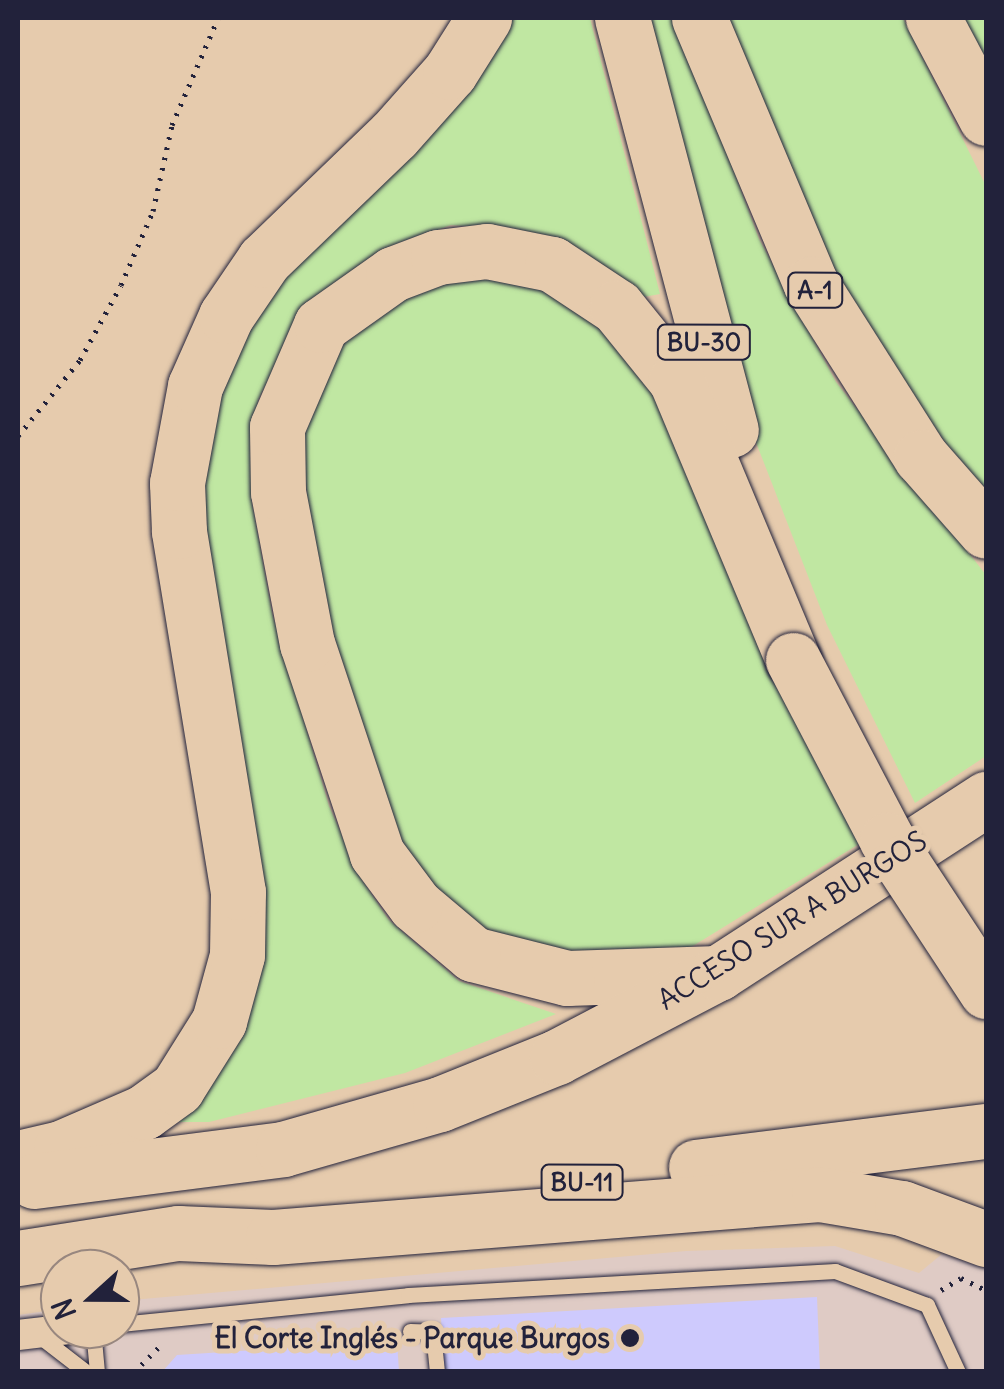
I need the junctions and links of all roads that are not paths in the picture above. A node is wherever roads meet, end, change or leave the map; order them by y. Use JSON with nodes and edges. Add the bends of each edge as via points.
{"nodes":[{"id":1,"x":484,"y":18,"type":"edge"},
{"id":2,"x":622,"y":18,"type":"edge"},
{"id":3,"x":699,"y":18,"type":"edge"},
{"id":4,"x":933,"y":18,"type":"edge"},
{"id":5,"x":986,"y":118,"type":"edge"},
{"id":6,"x":986,"y":531,"type":"edge"},
{"id":7,"x":805,"y":658,"type":"junction"},
{"id":8,"x":986,"y":799,"type":"edge"},
{"id":9,"x":986,"y":958,"type":"edge"},
{"id":10,"x":718,"y":972,"type":"junction"},
{"id":11,"x":986,"y":991,"type":"edge"},
{"id":12,"x":986,"y":1131,"type":"edge"},
{"id":13,"x":18,"y":1158,"type":"edge"},
{"id":14,"x":18,"y":1184,"type":"edge"},
{"id":15,"x":178,"y":1233,"type":"junction"},
{"id":16,"x":986,"y":1239,"type":"edge"},
{"id":17,"x":18,"y":1240,"type":"edge"},
{"id":18,"x":18,"y":1258,"type":"edge"},
{"id":19,"x":140,"y":1322,"type":"edge"},
{"id":20,"x":410,"y":1331,"type":"dead end"},
{"id":21,"x":20,"y":1335,"type":"edge"},
{"id":22,"x":86,"y":1372,"type":"edge"},
{"id":23,"x":437,"y":1372,"type":"edge"},
{"id":24,"x":958,"y":1372,"type":"edge"}],
"edges":[{"from":1,"to":13,"type":"highway","via":[[450,72],[394,135],[264,260],[226,316],[195,386],[177,483],[179,531],[238,892],[237,955],[219,1022],[176,1088],[144,1112],[61,1148]]},
{"from":2,"to":7,"type":"highway","number":"BU-30","via":[[717,387]]},
{"from":3,"to":6,"type":"highway","number":"A-1","via":[[811,284],[921,457]]},
{"from":4,"to":5,"type":"highway"},
{"from":7,"to":9,"type":"highway","number":"BU-30"},
{"from":7,"to":10,"type":"highway","via":[[676,380],[617,306],[552,264],[487,251],[438,257],[393,274],[321,326],[277,428],[278,492],[307,644],[377,854],[414,905],[473,954],[567,978]]},
{"from":7,"to":11,"type":"highway","bridge":true,"via":[[888,840]]},
{"from":8,"to":10,"type":"highway","name":"ACCESO SUR A BURGOS"},
{"from":10,"to":14,"type":"highway","name":"ACCESO SUR A BURGOS","via":[[557,1057],[440,1104],[283,1149]]},
{"from":12,"to":15,"type":"highway","number":"BU-11"},
{"from":15,"to":16,"type":"highway","via":[[273,1237],[819,1194],[902,1208]]},
{"from":15,"to":17,"type":"highway","number":"BU-11"},
{"from":15,"to":18,"type":"highway"},
{"from":19,"to":24,"type":"lane","via":[[408,1295],[835,1271],[927,1305]]},
{"from":20,"to":23,"type":"lane","via":[[433,1332]]},
{"from":21,"to":22,"type":"lane","via":[[60,1346]]}]}
